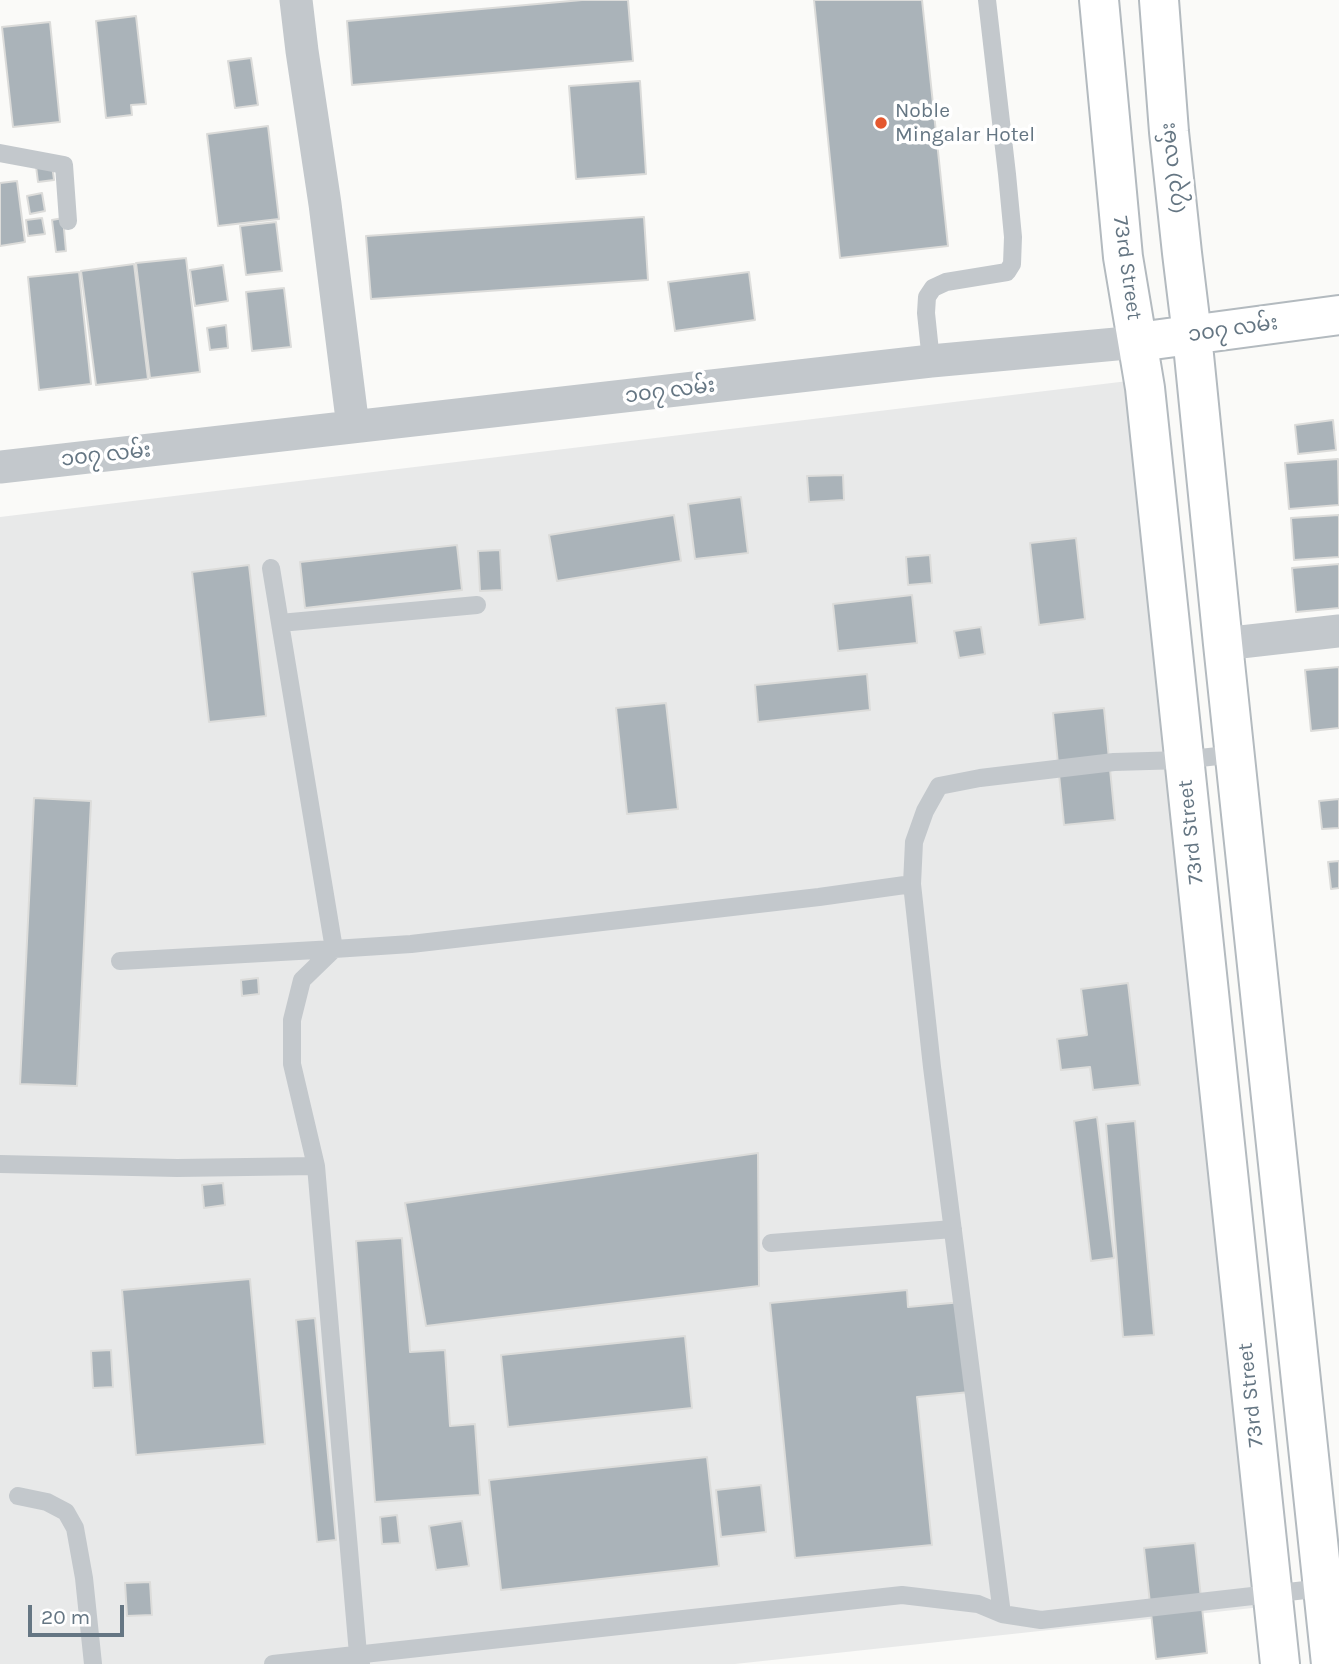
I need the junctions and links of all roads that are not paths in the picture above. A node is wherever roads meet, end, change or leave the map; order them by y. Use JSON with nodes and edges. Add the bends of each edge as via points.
{"nodes":[{"id":1,"x":296,"y":0,"type":"edge"},
{"id":2,"x":987,"y":0,"type":"edge"},
{"id":3,"x":1099,"y":0,"type":"edge"},
{"id":4,"x":1159,"y":0,"type":"edge"},
{"id":5,"x":0,"y":153,"type":"edge"},
{"id":6,"x":68,"y":221,"type":"dead end"},
{"id":7,"x":1339,"y":315,"type":"edge"},
{"id":8,"x":1192,"y":335,"type":"junction"},
{"id":9,"x":1138,"y":342,"type":"junction"},
{"id":10,"x":931,"y":361,"type":"junction"},
{"id":11,"x":352,"y":427,"type":"junction"},
{"id":12,"x":0,"y":467,"type":"edge"},
{"id":13,"x":271,"y":568,"type":"dead end"},
{"id":14,"x":477,"y":605,"type":"dead end"},
{"id":15,"x":280,"y":622,"type":"junction"},
{"id":16,"x":1339,"y":631,"type":"edge"},
{"id":17,"x":1223,"y":644,"type":"junction"},
{"id":18,"x":1235,"y":754,"type":"junction"},
{"id":19,"x":1184,"y":760,"type":"junction"},
{"id":20,"x":912,"y":884,"type":"junction"},
{"id":21,"x":334,"y":949,"type":"junction"},
{"id":22,"x":120,"y":961,"type":"dead end"},
{"id":23,"x":0,"y":1164,"type":"edge"},
{"id":24,"x":316,"y":1166,"type":"junction"},
{"id":25,"x":953,"y":1230,"type":"junction"},
{"id":26,"x":771,"y":1243,"type":"dead end"},
{"id":27,"x":18,"y":1496,"type":"dead end"},
{"id":28,"x":1331,"y":1587,"type":"edge"},
{"id":29,"x":1272,"y":1594,"type":"junction"},
{"id":30,"x":1002,"y":1614,"type":"junction"},
{"id":31,"x":360,"y":1659,"type":"edge"},
{"id":32,"x":93,"y":1664,"type":"edge"},
{"id":33,"x":273,"y":1664,"type":"edge"},
{"id":34,"x":1280,"y":1664,"type":"edge"},
{"id":35,"x":1331,"y":1664,"type":"edge"}],
"edges":[{"from":1,"to":11,"type":"street"},
{"from":2,"to":10,"type":"lane","via":[[1009,187],[1012,264],[1007,272],[933,288],[926,313]]},
{"from":3,"to":9,"type":"main road","name":"73rd Street","via":[[1123,257]]},
{"from":4,"to":8,"type":"main road","name":"(၇၃) လမ်း"},
{"from":5,"to":6,"type":"lane","via":[[64,165]]},
{"from":7,"to":8,"type":"main road","name":"၁၀၇ လမ်း"},
{"from":8,"to":9,"type":"main road","name":"၁၀၇ လမ်း"},
{"from":8,"to":17,"type":"main road"},
{"from":9,"to":10,"type":"street","name":"၁၀၇ လမ်း"},
{"from":9,"to":19,"type":"main road","name":"73rd Street"},
{"from":10,"to":11,"type":"street","name":"၁၀၇ လမ်း"},
{"from":11,"to":12,"type":"street","name":"၁၀၇ လမ်း"},
{"from":13,"to":15,"type":"lane"},
{"from":14,"to":15,"type":"lane"},
{"from":15,"to":21,"type":"lane"},
{"from":16,"to":17,"type":"street"},
{"from":17,"to":18,"type":"main road"},
{"from":18,"to":19,"type":"lane"},
{"from":18,"to":28,"type":"main road"},
{"from":19,"to":20,"type":"lane","via":[[1128,761],[939,786],[915,842]]},
{"from":19,"to":29,"type":"main road","name":"73rd Street"},
{"from":20,"to":21,"type":"lane","via":[[411,944]]},
{"from":20,"to":25,"type":"lane"},
{"from":21,"to":22,"type":"lane"},
{"from":21,"to":24,"type":"lane","via":[[302,980],[292,1020],[292,1064]]},
{"from":23,"to":24,"type":"lane"},
{"from":24,"to":31,"type":"lane"},
{"from":25,"to":26,"type":"lane"},
{"from":25,"to":30,"type":"lane"},
{"from":27,"to":32,"type":"lane","via":[[66,1511],[75,1528]]},
{"from":28,"to":29,"type":"lane"},
{"from":28,"to":35,"type":"main road"},
{"from":29,"to":30,"type":"lane","via":[[1041,1620]]},
{"from":29,"to":34,"type":"main road","name":"73rd Street"},
{"from":30,"to":31,"type":"lane","via":[[978,1604],[902,1595]]},
{"from":31,"to":33,"type":"lane"}]}
